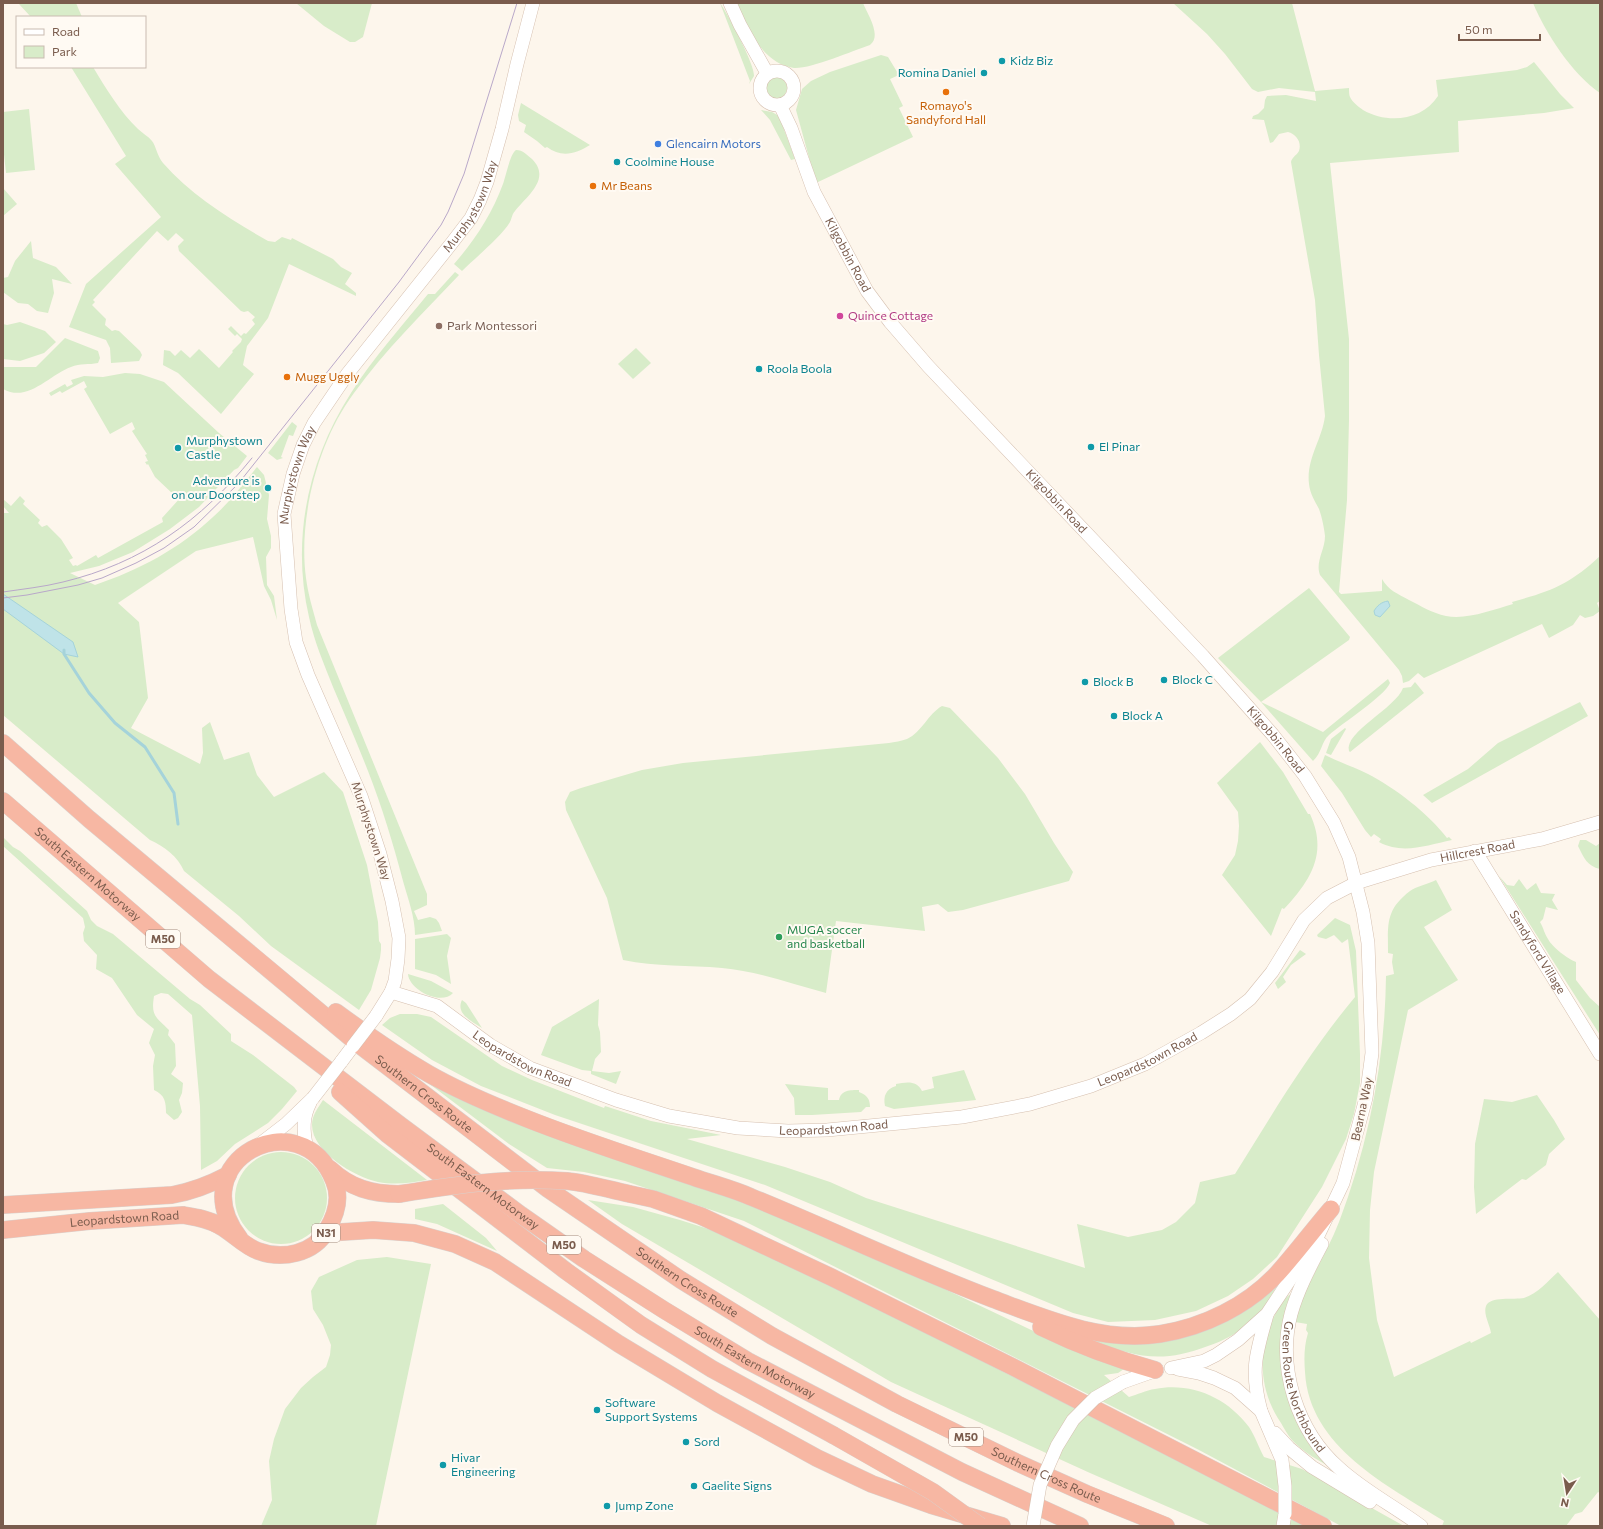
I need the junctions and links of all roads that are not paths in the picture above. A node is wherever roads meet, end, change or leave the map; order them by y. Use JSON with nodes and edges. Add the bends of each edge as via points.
{"nodes":[{"id":1,"x":533,"y":3,"type":"edge"},
{"id":2,"x":730,"y":3,"type":"edge"},
{"id":3,"x":767,"y":73,"type":"junction"},
{"id":4,"x":780,"y":105,"type":"junction"},
{"id":5,"x":3,"y":743,"type":"edge"},
{"id":6,"x":3,"y":800,"type":"edge"},
{"id":7,"x":1600,"y":822,"type":"edge"},
{"id":8,"x":1475,"y":851,"type":"junction"},
{"id":9,"x":1356,"y":883,"type":"junction"},
{"id":10,"x":258,"y":959,"type":"junction"},
{"id":11,"x":209,"y":979,"type":"junction"},
{"id":12,"x":391,"y":992,"type":"junction"},
{"id":13,"x":1600,"y":1054,"type":"edge"},
{"id":14,"x":313,"y":1098,"type":"junction"},
{"id":15,"x":256,"y":1147,"type":"junction"},
{"id":16,"x":307,"y":1148,"type":"junction"},
{"id":17,"x":328,"y":1168,"type":"junction"},
{"id":18,"x":228,"y":1175,"type":"junction"},
{"id":19,"x":1343,"y":1183,"type":"junction"},
{"id":20,"x":3,"y":1205,"type":"edge"},
{"id":21,"x":1331,"y":1209,"type":"junction"},
{"id":22,"x":90,"y":1221,"type":"junction"},
{"id":23,"x":3,"y":1225,"type":"edge"},
{"id":24,"x":3,"y":1230,"type":"edge"},
{"id":25,"x":326,"y":1233,"type":"junction"},
{"id":26,"x":240,"y":1239,"type":"junction"},
{"id":27,"x":941,"y":1279,"type":"junction"},
{"id":28,"x":1267,"y":1314,"type":"junction"},
{"id":29,"x":1171,"y":1368,"type":"junction"},
{"id":30,"x":1155,"y":1370,"type":"junction"},
{"id":31,"x":1261,"y":1411,"type":"junction"},
{"id":32,"x":1268,"y":1424,"type":"junction"},
{"id":33,"x":980,"y":1526,"type":"edge"},
{"id":34,"x":1002,"y":1526,"type":"edge"},
{"id":35,"x":1033,"y":1526,"type":"edge"},
{"id":36,"x":1080,"y":1526,"type":"edge"},
{"id":37,"x":1166,"y":1526,"type":"edge"},
{"id":38,"x":1283,"y":1526,"type":"edge"},
{"id":39,"x":1323,"y":1526,"type":"edge"},
{"id":40,"x":1414,"y":1526,"type":"edge"},
{"id":41,"x":1421,"y":1526,"type":"edge"}],
"edges":[{"from":1,"to":12,"type":"main road","name":"Murphystown Way","via":[[500,136],[480,200],[471,218],[348,373],[314,423],[293,474],[284,514],[290,602],[296,642],[361,796],[392,901],[399,948]]},
{"from":2,"to":3,"type":"main road"},
{"from":3,"to":4,"type":"main road","via":[[760,83],[761,94],[769,103]]},
{"from":3,"to":4,"type":"main road","via":[[782,71],[793,80],[792,96]]},
{"from":4,"to":9,"type":"main road","name":"Kilgobbin Road","via":[[814,192],[867,290],[890,322],[928,366],[1203,656],[1273,735],[1305,776],[1334,823],[1349,857]]},
{"from":5,"to":10,"type":"highway","number":"M50","via":[[101,829]]},
{"from":6,"to":11,"type":"highway","name":"South Eastern Motorway","number":"M50"},
{"from":7,"to":8,"type":"main road","name":"Hillcrest Road","via":[[1542,839]]},
{"from":8,"to":9,"type":"main road","name":"Hillcrest Road","via":[[1431,860]]},
{"from":8,"to":13,"type":"main road","name":"Sandyford Village"},
{"from":9,"to":12,"type":"main road","name":"Leopardstown Road","via":[[1327,898],[1304,920],[1272,972],[1250,999],[1201,1033],[1144,1064],[1092,1086],[1030,1104],[962,1117],[827,1130],[788,1131],[738,1128],[675,1117],[616,1100],[530,1068],[490,1044],[437,1006]]},
{"from":9,"to":19,"type":"main road","name":"Bearna Way","via":[[1368,944],[1372,1053],[1366,1098]]},
{"from":10,"to":27,"type":"highway","via":[[378,1042],[429,1074],[474,1096],[526,1118],[748,1196]]},
{"from":10,"to":37,"type":"highway","name":"Southern Cross Route","number":"M50","via":[[356,1043],[419,1092],[548,1189],[681,1280],[772,1336],[897,1404],[1018,1463]]},
{"from":11,"to":33,"type":"highway","bridge":true,"via":[[387,1134],[641,1325],[712,1369],[933,1492]]},
{"from":11,"to":36,"type":"highway","name":"South Eastern Motorway","number":"M50","via":[[400,1126],[521,1215],[664,1310],[748,1361],[962,1472]]},
{"from":12,"to":14,"type":"main road","name":"Leopardstown Road","bridge":true,"via":[[376,1016]]},
{"from":14,"to":15,"type":"main road","name":"Leopardstown Road","via":[[286,1124]]},
{"from":14,"to":16,"type":"main road","name":"Leopardstown Road","via":[[304,1123]]},
{"from":15,"to":16,"type":"highway","name":"Leopardstown Road","number":"N31","via":[[285,1142]]},
{"from":15,"to":18,"type":"highway","name":"Leopardstown Road","number":"N31","via":[[238,1159]]},
{"from":16,"to":17,"type":"highway","name":"Leopardstown Road","number":"N31","via":[[320,1157]]},
{"from":17,"to":25,"type":"highway","name":"Leopardstown Road","number":"N31","via":[[335,1182],[337,1201],[333,1220]]},
{"from":17,"to":39,"type":"highway","bridge":true,"via":[[358,1188],[384,1194],[506,1180],[569,1182],[653,1199],[701,1216],[1013,1366]]},
{"from":18,"to":20,"type":"highway","name":"Leopardstown Road","number":"N31","via":[[205,1187],[172,1195]]},
{"from":18,"to":26,"type":"highway","name":"Leopardstown Road","number":"N31","via":[[223,1205],[231,1228]]},
{"from":19,"to":21,"type":"main road","name":"Bearna Way"},
{"from":19,"to":41,"type":"main road","name":"Green Route Northbound","via":[[1337,1208],[1291,1314],[1287,1343],[1289,1379],[1299,1414],[1338,1468]]},
{"from":21,"to":27,"type":"highway","via":[[1276,1275],[1245,1300],[1202,1323],[1158,1334],[1126,1336],[1059,1324]]},
{"from":21,"to":28,"type":"main road","name":"Bearna Way","via":[[1315,1242]]},
{"from":22,"to":23,"type":"highway"},
{"from":22,"to":24,"type":"highway","name":"Leopardstown Road","number":"N31"},
{"from":22,"to":26,"type":"highway","name":"Leopardstown Road","number":"N31","via":[[183,1215],[220,1225]]},
{"from":25,"to":26,"type":"highway","name":"Leopardstown Road","number":"N31","via":[[309,1248],[288,1255],[272,1255],[258,1251]]},
{"from":25,"to":34,"type":"highway","via":[[373,1230],[414,1233],[455,1244],[496,1262],[619,1344],[816,1458],[872,1484],[930,1505]]},
{"from":27,"to":30,"type":"highway","via":[[1078,1344]]},
{"from":28,"to":29,"type":"main road","name":"Bearna Way","via":[[1238,1340],[1216,1355]]},
{"from":28,"to":31,"type":"main road","name":"Bearna Way","via":[[1254,1363],[1256,1392]]},
{"from":29,"to":30,"type":"main road"},
{"from":29,"to":31,"type":"main road","via":[[1199,1372],[1230,1385]]},
{"from":30,"to":35,"type":"main road","bridge":true,"via":[[1123,1382],[1095,1398],[1074,1420],[1057,1446],[1040,1485]]},
{"from":31,"to":32,"type":"main road"},
{"from":32,"to":38,"type":"main road","bridge":true,"via":[[1282,1460],[1285,1486]]},
{"from":32,"to":40,"type":"main road","name":"Green Route Northbound","via":[[1289,1448],[1312,1467]]}]}
